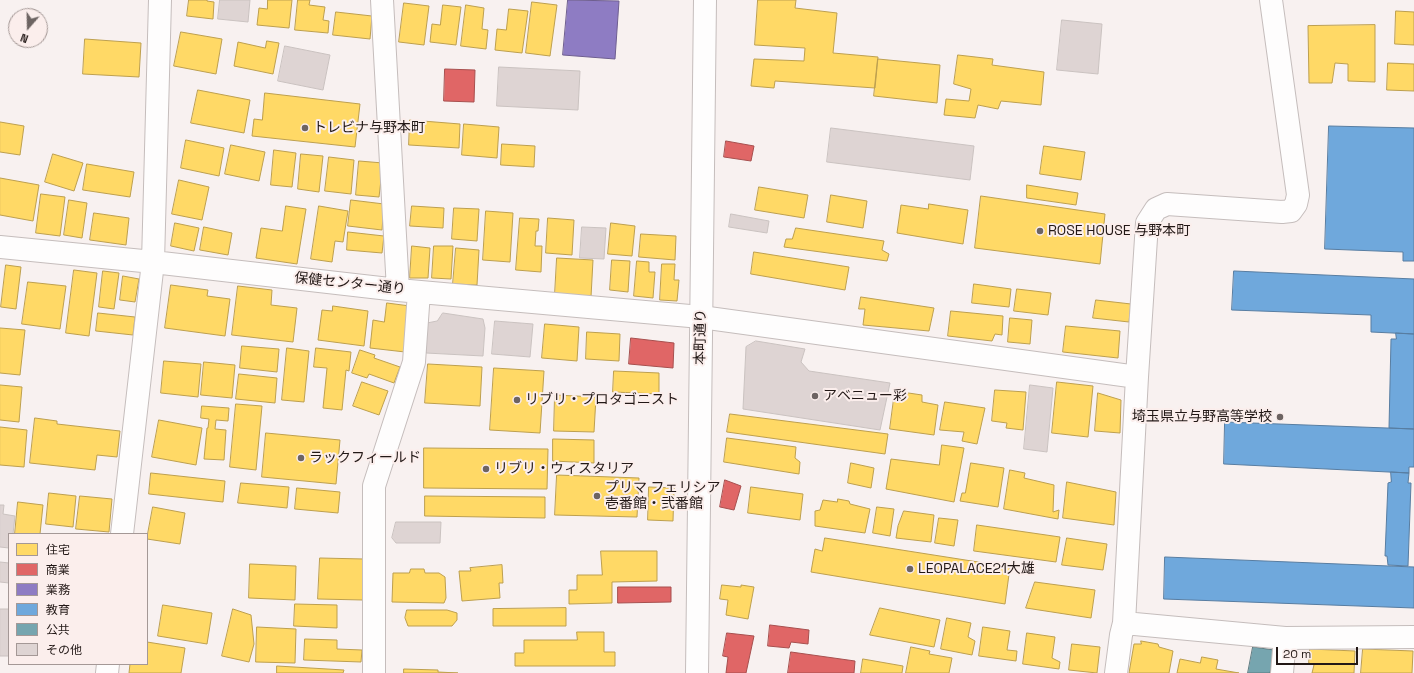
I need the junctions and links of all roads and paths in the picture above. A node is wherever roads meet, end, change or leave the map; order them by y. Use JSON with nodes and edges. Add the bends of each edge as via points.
{"nodes":[{"id":1,"x":160,"y":0,"type":"edge"},
{"id":2,"x":382,"y":0,"type":"edge"},
{"id":3,"x":705,"y":0,"type":"edge"},
{"id":4,"x":1271,"y":0,"type":"edge"},
{"id":5,"x":0,"y":247,"type":"edge"},
{"id":6,"x":153,"y":262,"type":"junction"},
{"id":7,"x":398,"y":290,"type":"junction"},
{"id":8,"x":419,"y":292,"type":"junction"},
{"id":9,"x":701,"y":317,"type":"junction"},
{"id":10,"x":1137,"y":377,"type":"junction"},
{"id":11,"x":122,"y":533,"type":"edge"},
{"id":12,"x":1124,"y":623,"type":"junction"},
{"id":13,"x":1414,"y":637,"type":"edge"},
{"id":14,"x":1286,"y":638,"type":"junction"},
{"id":15,"x":374,"y":673,"type":"edge"},
{"id":16,"x":697,"y":673,"type":"edge"},
{"id":17,"x":1116,"y":673,"type":"edge"},
{"id":18,"x":1282,"y":673,"type":"edge"}],
"edges":[{"from":1,"to":6,"type":"street"},
{"from":2,"to":7,"type":"street"},
{"from":3,"to":9,"type":"street","name":"本町通り"},
{"from":4,"to":10,"type":"street","via":[[1298,195],[1296,204],[1291,210],[1282,212],[1167,204],[1156,209],[1147,223]]},
{"from":5,"to":6,"type":"street","name":"保健センター通り"},
{"from":6,"to":7,"type":"street","name":"保健センター通り"},
{"from":6,"to":11,"type":"street"},
{"from":7,"to":8,"type":"street","name":"保健センター通り"},
{"from":8,"to":9,"type":"street","name":"保健センター通り"},
{"from":8,"to":15,"type":"street","via":[[414,362],[374,486]]},
{"from":9,"to":10,"type":"street","name":"保健センター通り"},
{"from":9,"to":16,"type":"street","name":"本町通り"},
{"from":10,"to":12,"type":"street"},
{"from":12,"to":14,"type":"street"},
{"from":12,"to":17,"type":"street"},
{"from":13,"to":14,"type":"street"},
{"from":14,"to":18,"type":"street"}]}
